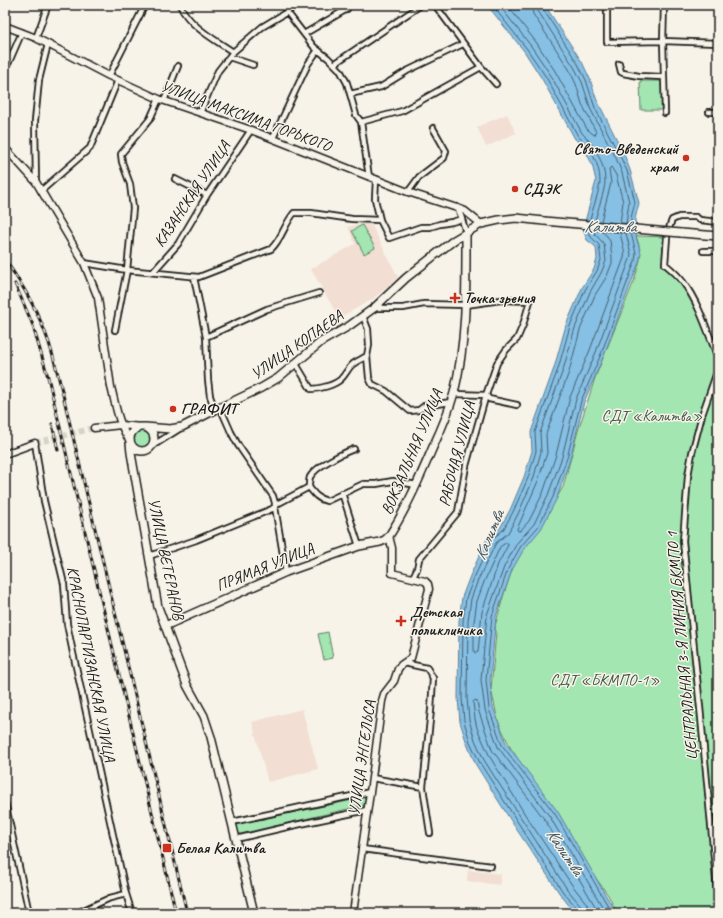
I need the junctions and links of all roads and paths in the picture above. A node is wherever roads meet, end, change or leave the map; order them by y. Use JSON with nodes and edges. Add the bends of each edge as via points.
{"nodes":[{"id":1,"x":48,"y":5,"type":"edge"},
{"id":2,"x":145,"y":5,"type":"edge"},
{"id":3,"x":180,"y":5,"type":"edge"},
{"id":4,"x":284,"y":5,"type":"edge"},
{"id":5,"x":296,"y":5,"type":"edge"},
{"id":6,"x":345,"y":5,"type":"edge"},
{"id":7,"x":421,"y":5,"type":"edge"},
{"id":8,"x":435,"y":5,"type":"edge"},
{"id":9,"x":607,"y":5,"type":"edge"},
{"id":10,"x":664,"y":5,"type":"edge"},
{"id":11,"x":287,"y":12,"type":"junction"},
{"id":12,"x":5,"y":26,"type":"edge"},
{"id":13,"x":22,"y":32,"type":"junction"},
{"id":14,"x":304,"y":34,"type":"junction"},
{"id":15,"x":36,"y":38,"type":"junction"},
{"id":16,"x":663,"y":41,"type":"junction"},
{"id":17,"x":718,"y":42,"type":"edge"},
{"id":18,"x":48,"y":44,"type":"junction"},
{"id":19,"x":463,"y":44,"type":"junction"},
{"id":20,"x":318,"y":50,"type":"junction"},
{"id":21,"x":233,"y":52,"type":"junction"},
{"id":22,"x":229,"y":57,"type":"junction"},
{"id":23,"x":253,"y":64,"type":"dead end"},
{"id":24,"x":334,"y":64,"type":"junction"},
{"id":25,"x":619,"y":64,"type":"dead end"},
{"id":26,"x":5,"y":66,"type":"edge"},
{"id":27,"x":178,"y":66,"type":"dead end"},
{"id":28,"x":480,"y":67,"type":"junction"},
{"id":29,"x":109,"y":76,"type":"junction"},
{"id":30,"x":664,"y":77,"type":"junction"},
{"id":31,"x":118,"y":80,"type":"junction"},
{"id":32,"x":496,"y":84,"type":"dead end"},
{"id":33,"x":350,"y":94,"type":"junction"},
{"id":34,"x":161,"y":100,"type":"junction"},
{"id":35,"x":710,"y":112,"type":"dead end"},
{"id":36,"x":718,"y":112,"type":"edge"},
{"id":37,"x":200,"y":113,"type":"junction"},
{"id":38,"x":664,"y":113,"type":"dead end"},
{"id":39,"x":362,"y":122,"type":"junction"},
{"id":40,"x":433,"y":128,"type":"dead end"},
{"id":41,"x":251,"y":130,"type":"junction"},
{"id":42,"x":273,"y":138,"type":"junction"},
{"id":43,"x":5,"y":148,"type":"edge"},
{"id":44,"x":369,"y":176,"type":"junction"},
{"id":45,"x":175,"y":179,"type":"dead end"},
{"id":46,"x":376,"y":179,"type":"junction"},
{"id":47,"x":36,"y":182,"type":"junction"},
{"id":48,"x":41,"y":191,"type":"junction"},
{"id":49,"x":408,"y":192,"type":"junction"},
{"id":50,"x":207,"y":195,"type":"junction"},
{"id":51,"x":457,"y":208,"type":"junction"},
{"id":52,"x":462,"y":219,"type":"junction"},
{"id":53,"x":380,"y":220,"type":"junction"},
{"id":54,"x":718,"y":222,"type":"edge"},
{"id":55,"x":480,"y":224,"type":"junction"},
{"id":56,"x":466,"y":234,"type":"junction"},
{"id":57,"x":718,"y":236,"type":"edge"},
{"id":58,"x":703,"y":251,"type":"dead end"},
{"id":59,"x":718,"y":251,"type":"edge"},
{"id":60,"x":84,"y":263,"type":"junction"},
{"id":61,"x":127,"y":270,"type":"junction"},
{"id":62,"x":153,"y":272,"type":"junction"},
{"id":63,"x":194,"y":277,"type":"junction"},
{"id":64,"x":319,"y":293,"type":"dead end"},
{"id":65,"x":466,"y":304,"type":"junction"},
{"id":66,"x":374,"y":308,"type":"junction"},
{"id":67,"x":363,"y":316,"type":"junction"},
{"id":68,"x":115,"y":330,"type":"dead end"},
{"id":69,"x":206,"y":337,"type":"junction"},
{"id":70,"x":367,"y":356,"type":"junction"},
{"id":71,"x":718,"y":358,"type":"edge"},
{"id":72,"x":296,"y":364,"type":"junction"},
{"id":73,"x":718,"y":369,"type":"edge"},
{"id":74,"x":454,"y":394,"type":"junction"},
{"id":75,"x":486,"y":395,"type":"junction"},
{"id":76,"x":451,"y":402,"type":"junction"},
{"id":77,"x":517,"y":405,"type":"dead end"},
{"id":78,"x":217,"y":409,"type":"junction"},
{"id":79,"x":121,"y":425,"type":"junction"},
{"id":80,"x":143,"y":427,"type":"junction"},
{"id":81,"x":182,"y":427,"type":"junction"},
{"id":82,"x":94,"y":428,"type":"tunnel mouth"},
{"id":83,"x":130,"y":442,"type":"junction"},
{"id":84,"x":35,"y":443,"type":"joint"},
{"id":85,"x":354,"y":448,"type":"dead end"},
{"id":86,"x":147,"y":449,"type":"junction"},
{"id":87,"x":5,"y":454,"type":"edge"},
{"id":88,"x":134,"y":472,"type":"junction"},
{"id":89,"x":416,"y":485,"type":"junction"},
{"id":90,"x":308,"y":487,"type":"junction"},
{"id":91,"x":342,"y":493,"type":"junction"},
{"id":92,"x":275,"y":507,"type":"junction"},
{"id":93,"x":388,"y":536,"type":"junction"},
{"id":94,"x":380,"y":542,"type":"joint"},
{"id":95,"x":359,"y":546,"type":"junction"},
{"id":96,"x":149,"y":556,"type":"junction"},
{"id":97,"x":286,"y":572,"type":"junction"},
{"id":98,"x":392,"y":573,"type":"joint"},
{"id":99,"x":413,"y":577,"type":"junction"},
{"id":100,"x":165,"y":626,"type":"junction"},
{"id":101,"x":404,"y":663,"type":"junction"},
{"id":102,"x":372,"y":778,"type":"junction"},
{"id":103,"x":423,"y":787,"type":"junction"},
{"id":104,"x":370,"y":792,"type":"junction"},
{"id":105,"x":5,"y":802,"type":"edge"},
{"id":106,"x":367,"y":810,"type":"junction"},
{"id":107,"x":232,"y":822,"type":"junction"},
{"id":108,"x":430,"y":833,"type":"dead end"},
{"id":109,"x":236,"y":839,"type":"junction"},
{"id":110,"x":362,"y":849,"type":"junction"},
{"id":111,"x":491,"y":866,"type":"dead end"},
{"id":112,"x":126,"y":894,"type":"junction"},
{"id":113,"x":718,"y":901,"type":"edge"},
{"id":114,"x":29,"y":913,"type":"edge"},
{"id":115,"x":77,"y":913,"type":"edge"},
{"id":116,"x":132,"y":913,"type":"edge"},
{"id":117,"x":254,"y":913,"type":"edge"},
{"id":118,"x":353,"y":913,"type":"edge"}],
"edges":[{"from":1,"to":15,"type":"street"},
{"from":2,"to":29,"type":"street"},
{"from":3,"to":21,"type":"street","via":[[188,19]]},
{"from":4,"to":11,"type":"street"},
{"from":5,"to":11,"type":"street"},
{"from":6,"to":14,"type":"street","via":[[347,9]]},
{"from":7,"to":24,"type":"street"},
{"from":8,"to":19,"type":"street"},
{"from":9,"to":16,"type":"street","via":[[607,42]]},
{"from":10,"to":16,"type":"street"},
{"from":11,"to":14,"type":"street"},
{"from":11,"to":21,"type":"street","via":[[262,26]]},
{"from":12,"to":13,"type":"street","name":"УЛИЦА МАКСИМА ГОРЬКОГО"},
{"from":13,"to":15,"type":"street","name":"УЛИЦА МАКСИМА ГОРЬКОГО"},
{"from":13,"to":26,"type":"street"},
{"from":14,"to":20,"type":"street"},
{"from":15,"to":18,"type":"street","name":"УЛИЦА МАКСИМА ГОРЬКОГО"},
{"from":16,"to":17,"type":"street"},
{"from":16,"to":30,"type":"street"},
{"from":18,"to":29,"type":"street","name":"УЛИЦА МАКСИМА ГОРЬКОГО"},
{"from":18,"to":47,"type":"street","via":[[39,80]]},
{"from":19,"to":28,"type":"street"},
{"from":19,"to":33,"type":"street","via":[[407,71],[381,88]]},
{"from":20,"to":24,"type":"street"},
{"from":20,"to":42,"type":"street","via":[[308,64]]},
{"from":21,"to":22,"type":"street"},
{"from":22,"to":23,"type":"street"},
{"from":22,"to":37,"type":"street","via":[[218,71]]},
{"from":24,"to":33,"type":"street","via":[[340,70]]},
{"from":25,"to":30,"type":"street","via":[[623,73]]},
{"from":27,"to":34,"type":"street"},
{"from":28,"to":32,"type":"street"},
{"from":28,"to":39,"type":"street","via":[[402,111]]},
{"from":29,"to":31,"type":"street","name":"УЛИЦА МАКСИМА ГОРЬКОГО"},
{"from":30,"to":38,"type":"street"},
{"from":31,"to":34,"type":"street","name":"УЛИЦА МАКСИМА ГОРЬКОГО"},
{"from":31,"to":48,"type":"street","via":[[90,148]]},
{"from":33,"to":39,"type":"street","via":[[356,115]]},
{"from":34,"to":37,"type":"street","name":"УЛИЦА МАКСИМА ГОРЬКОГО"},
{"from":34,"to":61,"type":"street","via":[[150,119],[121,154],[133,203]]},
{"from":35,"to":36,"type":"street"},
{"from":37,"to":41,"type":"street","name":"УЛИЦА МАКСИМА ГОРЬКОГО"},
{"from":39,"to":44,"type":"street"},
{"from":40,"to":49,"type":"street","via":[[446,155],[420,177]]},
{"from":41,"to":42,"type":"street","name":"УЛИЦА МАКСИМА ГОРЬКОГО"},
{"from":41,"to":50,"type":"street","name":"КАЗАНСКАЯ УЛИЦА"},
{"from":42,"to":44,"type":"street","name":"УЛИЦА МАКСИМА ГОРЬКОГО"},
{"from":43,"to":47,"type":"street"},
{"from":44,"to":46,"type":"street","name":"УЛИЦА МАКСИМА ГОРЬКОГО"},
{"from":45,"to":50,"type":"street"},
{"from":46,"to":49,"type":"street","name":"УЛИЦА МАКСИМА ГОРЬКОГО"},
{"from":46,"to":53,"type":"street","via":[[375,199]]},
{"from":47,"to":48,"type":"street"},
{"from":48,"to":60,"type":"street"},
{"from":49,"to":51,"type":"street","name":"УЛИЦА МАКСИМА ГОРЬКОГО"},
{"from":50,"to":62,"type":"street","name":"КАЗАНСКАЯ УЛИЦА","via":[[178,244]]},
{"from":51,"to":52,"type":"street"},
{"from":51,"to":55,"type":"street","name":"УЛИЦА МАКСИМА ГОРЬКОГО","via":[[465,211]]},
{"from":52,"to":53,"type":"street","via":[[421,227],[390,238]]},
{"from":52,"to":56,"type":"street"},
{"from":53,"to":63,"type":"street","via":[[294,213],[289,218],[278,243],[271,250]]},
{"from":54,"to":71,"type":"street","via":[[700,220],[696,217],[679,217],[672,220],[667,238],[665,264],[683,281],[699,311]]},
{"from":55,"to":56,"type":"main road","name":"УЛИЦА КОПАЕВА"},
{"from":55,"to":57,"type":"main road","bridge":true,"via":[[516,218]]},
{"from":56,"to":65,"type":"main road","name":"ВОКЗАЛЬНАЯ УЛИЦА"},
{"from":56,"to":66,"type":"main road","name":"УЛИЦА КОПАЕВА","via":[[453,241],[406,278]]},
{"from":58,"to":59,"type":"street"},
{"from":60,"to":61,"type":"street"},
{"from":60,"to":79,"type":"street","via":[[98,298],[111,386]]},
{"from":61,"to":62,"type":"street"},
{"from":61,"to":68,"type":"street"},
{"from":62,"to":63,"type":"street"},
{"from":63,"to":69,"type":"street"},
{"from":64,"to":69,"type":"street","via":[[267,310]]},
{"from":65,"to":66,"type":"street"},
{"from":65,"to":74,"type":"main road","name":"ВОКЗАЛЬНАЯ УЛИЦА"},
{"from":65,"to":75,"type":"street","name":"РАБОЧАЯ УЛИЦА","via":[[501,300],[530,301],[517,339],[497,363]]},
{"from":66,"to":67,"type":"main road","name":"УЛИЦА КОПАЕВА"},
{"from":67,"to":70,"type":"street","via":[[368,330]]},
{"from":67,"to":72,"type":"main road","name":"УЛИЦА КОПАЕВА","via":[[321,342]]},
{"from":69,"to":78,"type":"street","via":[[210,396]]},
{"from":70,"to":72,"type":"street","via":[[354,363],[337,382],[316,389],[311,389]]},
{"from":70,"to":76,"type":"street","via":[[372,384],[386,391],[410,412],[424,406]]},
{"from":72,"to":78,"type":"main road","name":"УЛИЦА КОПАЕВА","via":[[261,388]]},
{"from":73,"to":113,"type":"street","name":"ЦЕНТРАЛЬНАЯ 3-Я ЛИНИЯ БКМПО 1","via":[[692,454],[683,541]]},
{"from":74,"to":75,"type":"street","name":"РАБОЧАЯ УЛИЦА"},
{"from":74,"to":76,"type":"main road","name":"ВОКЗАЛЬНАЯ УЛИЦА"},
{"from":75,"to":77,"type":"street","name":"РАБОЧАЯ УЛИЦА","via":[[489,399]]},
{"from":75,"to":99,"type":"street","name":"РАБОЧАЯ УЛИЦА","via":[[466,466],[458,512],[419,559]]},
{"from":76,"to":89,"type":"main road","name":"ВОКЗАЛЬНАЯ УЛИЦА"},
{"from":78,"to":81,"type":"main road","name":"УЛИЦА КОПАЕВА"},
{"from":78,"to":92,"type":"street","via":[[273,496]]},
{"from":79,"to":80,"type":"street"},
{"from":79,"to":82,"type":"street"},
{"from":79,"to":83,"type":"street"},
{"from":80,"to":81,"type":"main road","name":"УЛИЦА КОПАЕВА"},
{"from":80,"to":83,"type":"main road","via":[[132,431]]},
{"from":80,"to":86,"type":"main road","via":[[151,431],[154,438],[152,446]]},
{"from":81,"to":86,"type":"street"},
{"from":83,"to":86,"type":"main road","via":[[137,450]]},
{"from":83,"to":88,"type":"main road","name":"УЛИЦА ВЕТЕРАНОВ"},
{"from":84,"to":87,"type":"street"},
{"from":84,"to":112,"type":"street","name":"КРАСНОПАРТИЗАНСКАЯ УЛИЦА","via":[[44,501],[64,584],[67,624]]},
{"from":85,"to":90,"type":"street","via":[[336,456],[313,473]]},
{"from":86,"to":88,"type":"main road","via":[[139,455]]},
{"from":88,"to":96,"type":"main road","name":"УЛИЦА ВЕТЕРАНОВ"},
{"from":89,"to":91,"type":"street","via":[[393,481],[363,484]]},
{"from":89,"to":93,"type":"main road","name":"ВОКЗАЛЬНАЯ УЛИЦА"},
{"from":90,"to":91,"type":"street","via":[[321,500],[327,501]]},
{"from":90,"to":92,"type":"street"},
{"from":91,"to":95,"type":"street"},
{"from":92,"to":96,"type":"street","via":[[196,540]]},
{"from":92,"to":97,"type":"street"},
{"from":93,"to":94,"type":"main road","name":"ВОКЗАЛЬНАЯ УЛИЦА"},
{"from":93,"to":98,"type":"street","name":"ВОКЗАЛЬНАЯ УЛИЦА","via":[[392,548]]},
{"from":94,"to":95,"type":"main road","name":"ПРЯМАЯ УЛИЦА"},
{"from":95,"to":97,"type":"main road","name":"ПРЯМАЯ УЛИЦА"},
{"from":96,"to":100,"type":"main road","name":"УЛИЦА ВЕТЕРАНОВ","via":[[158,607]]},
{"from":97,"to":100,"type":"main road","name":"ПРЯМАЯ УЛИЦА"},
{"from":98,"to":99,"type":"street","name":"УЛИЦА ЭНГЕЛЬСА"},
{"from":99,"to":101,"type":"street","name":"УЛИЦА ЭНГЕЛЬСА","via":[[424,581],[430,589],[412,658]]},
{"from":100,"to":107,"type":"main road","name":"УЛИЦА ВЕТЕРАНОВ","via":[[187,685],[204,716]]},
{"from":101,"to":102,"type":"street","name":"УЛИЦА ЭНГЕЛЬСА","via":[[398,669],[382,701]]},
{"from":101,"to":103,"type":"street","via":[[428,668],[433,678]]},
{"from":102,"to":103,"type":"street"},
{"from":102,"to":104,"type":"street","name":"УЛИЦА ЭНГЕЛЬСА"},
{"from":103,"to":108,"type":"street"},
{"from":104,"to":106,"type":"street","name":"УЛИЦА ЭНГЕЛЬСА"},
{"from":104,"to":107,"type":"street"},
{"from":105,"to":114,"type":"street"},
{"from":106,"to":109,"type":"street"},
{"from":106,"to":110,"type":"street","name":"УЛИЦА ЭНГЕЛЬСА"},
{"from":107,"to":109,"type":"main road"},
{"from":109,"to":117,"type":"main road"},
{"from":110,"to":111,"type":"street"},
{"from":110,"to":118,"type":"street","name":"УЛИЦА ЭНГЕЛЬСА"},
{"from":112,"to":115,"type":"street","via":[[110,898]]},
{"from":112,"to":116,"type":"street","name":"КРАСНОПАРТИЗАНСКАЯ УЛИЦА"}]}
